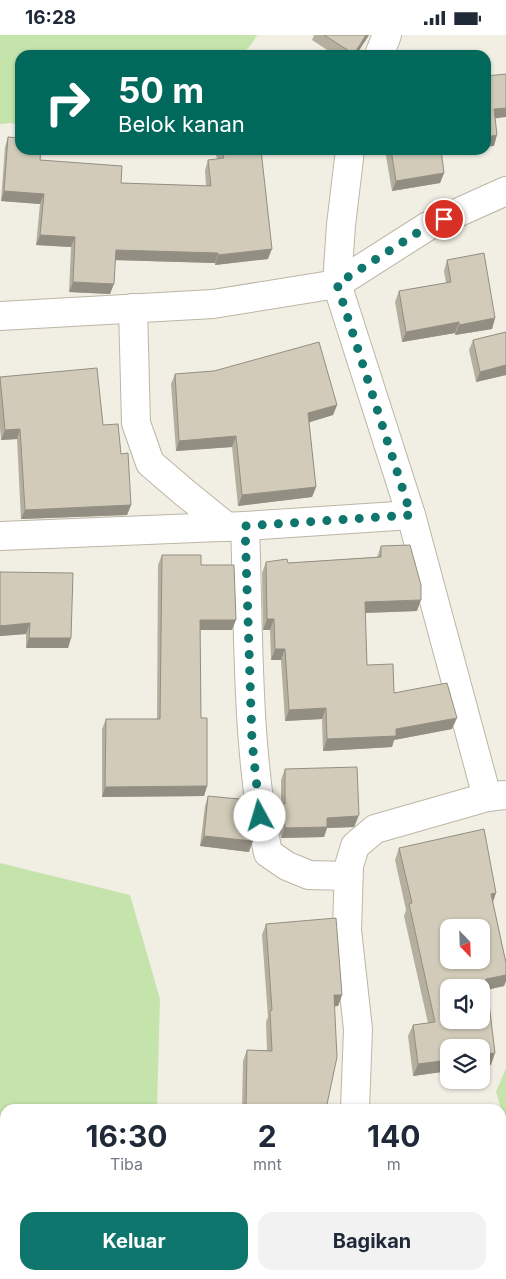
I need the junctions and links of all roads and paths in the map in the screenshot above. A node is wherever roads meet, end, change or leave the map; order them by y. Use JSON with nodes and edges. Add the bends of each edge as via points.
{"nodes":[{"id":1,"x":387,"y":35,"type":"edge"},
{"id":2,"x":381,"y":50,"type":"edge"},
{"id":3,"x":349,"y":155,"type":"edge"},
{"id":4,"x":506,"y":191,"type":"edge"},
{"id":5,"x":337,"y":284,"type":"junction"},
{"id":6,"x":133,"y":309,"type":"junction"},
{"id":7,"x":0,"y":316,"type":"edge"},
{"id":8,"x":411,"y":515,"type":"junction"},
{"id":9,"x":236,"y":527,"type":"junction"},
{"id":10,"x":0,"y":536,"type":"edge"},
{"id":11,"x":497,"y":796,"type":"edge"},
{"id":12,"x":348,"y":876,"type":"junction"},
{"id":13,"x":355,"y":1104,"type":"edge"}],
"edges":[{"from":1,"to":2,"type":"street"},
{"from":3,"to":5,"type":"street","via":[[340,225]]},
{"from":4,"to":5,"type":"street","via":[[428,226]]},
{"from":5,"to":6,"type":"street","via":[[213,304]]},
{"from":5,"to":8,"type":"street"},
{"from":6,"to":7,"type":"street"},
{"from":6,"to":9,"type":"street","via":[[136,423],[150,463],[185,493]]},
{"from":8,"to":9,"type":"street"},
{"from":8,"to":11,"type":"street"},
{"from":9,"to":10,"type":"street"},
{"from":9,"to":12,"type":"street","via":[[252,741],[260,816],[268,853],[287,867],[309,875]]},
{"from":11,"to":12,"type":"street","via":[[375,829],[355,846]]},
{"from":12,"to":13,"type":"street","via":[[346,930],[358,1029]]}]}
